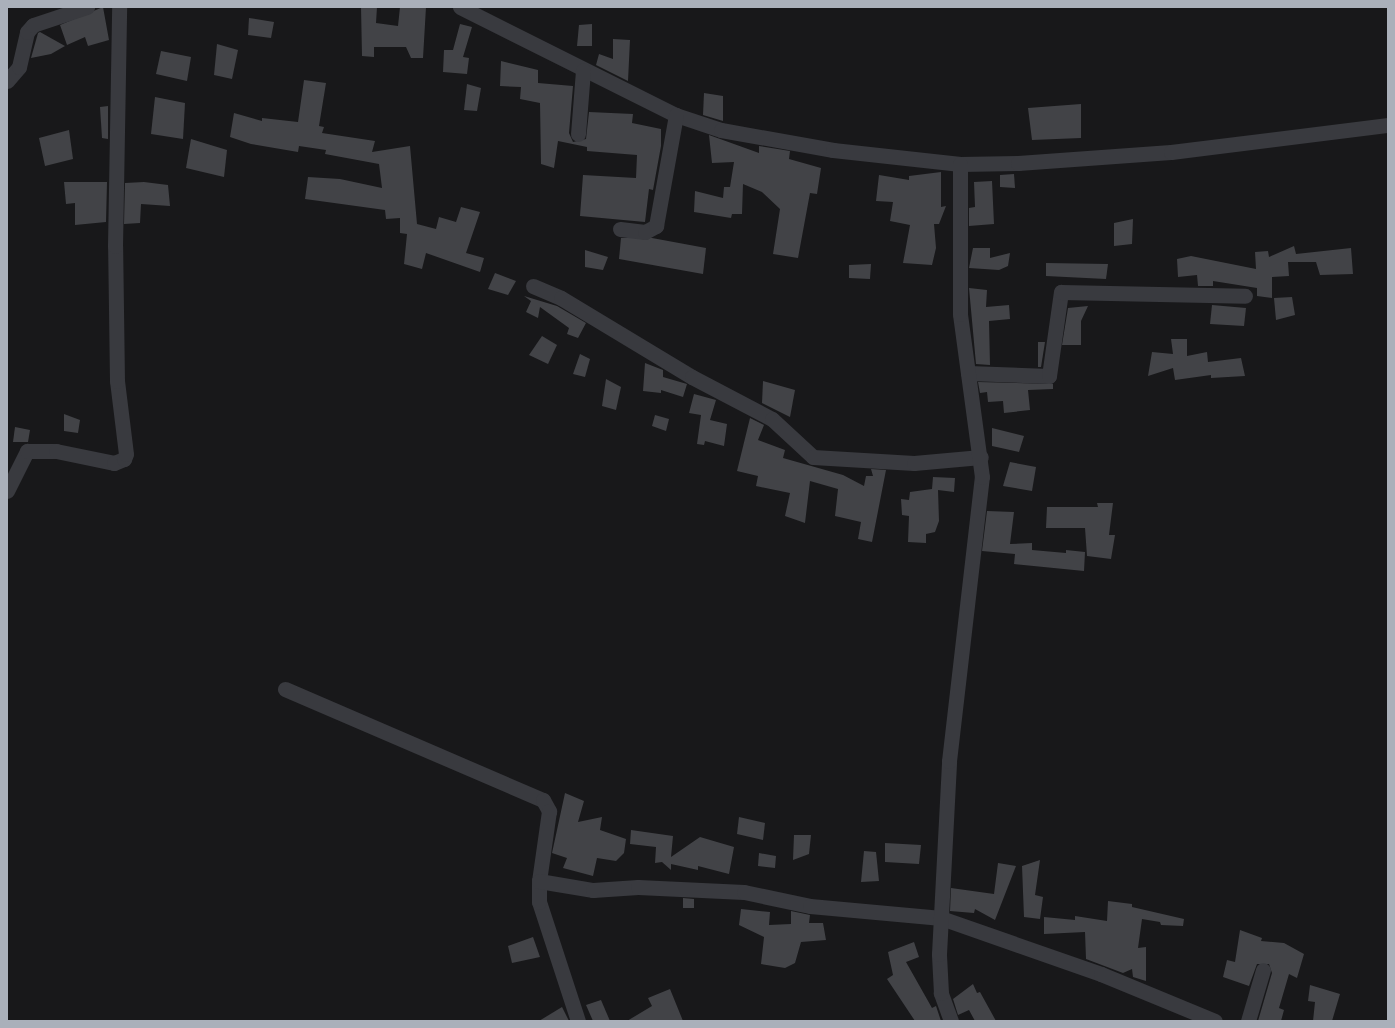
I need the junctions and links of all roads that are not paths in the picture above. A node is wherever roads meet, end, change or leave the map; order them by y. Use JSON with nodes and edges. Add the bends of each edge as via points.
{"nodes":[{"id":1,"x":87,"y":7,"type":"edge"},
{"id":2,"x":119,"y":7,"type":"edge"},
{"id":3,"x":460,"y":7,"type":"edge"},
{"id":4,"x":583,"y":70,"type":"junction"},
{"id":5,"x":7,"y":81,"type":"edge"},
{"id":6,"x":676,"y":115,"type":"junction"},
{"id":7,"x":1388,"y":125,"type":"edge"},
{"id":8,"x":578,"y":134,"type":"dead end"},
{"id":9,"x":960,"y":164,"type":"junction"},
{"id":10,"x":620,"y":229,"type":"dead end"},
{"id":11,"x":533,"y":286,"type":"dead end"},
{"id":12,"x":1245,"y":296,"type":"dead end"},
{"id":13,"x":968,"y":373,"type":"junction"},
{"id":14,"x":981,"y":457,"type":"junction"},
{"id":15,"x":7,"y":491,"type":"edge"},
{"id":16,"x":285,"y":689,"type":"dead end"},
{"id":17,"x":539,"y":881,"type":"junction"},
{"id":18,"x":940,"y":918,"type":"junction"},
{"id":19,"x":1263,"y":970,"type":"dead end"},
{"id":20,"x":578,"y":1021,"type":"edge"},
{"id":21,"x":951,"y":1021,"type":"edge"},
{"id":22,"x":1215,"y":1021,"type":"edge"},
{"id":23,"x":1248,"y":1021,"type":"edge"}],
"edges":[{"from":1,"to":5,"type":"street","via":[[33,25],[27,32],[19,67]]},
{"from":2,"to":15,"type":"street","via":[[115,246],[118,381],[126,454],[124,459],[114,463],[56,450],[27,451]]},
{"from":3,"to":4,"type":"street"},
{"from":4,"to":6,"type":"street"},
{"from":4,"to":8,"type":"street"},
{"from":6,"to":9,"type":"street","via":[[721,130],[802,145]]},
{"from":6,"to":10,"type":"street","via":[[656,226],[645,232]]},
{"from":7,"to":9,"type":"street","via":[[1172,152]]},
{"from":9,"to":13,"type":"street","via":[[959,304]]},
{"from":11,"to":14,"type":"street","via":[[561,298],[685,373],[772,419],[814,457],[914,462]]},
{"from":12,"to":13,"type":"street","via":[[1061,292],[1049,376]]},
{"from":13,"to":14,"type":"street"},
{"from":14,"to":18,"type":"street","via":[[981,509],[950,738]]},
{"from":16,"to":17,"type":"street","via":[[543,800],[549,811]]},
{"from":17,"to":18,"type":"street","via":[[593,890],[638,887],[739,891],[810,906]]},
{"from":17,"to":20,"type":"street","via":[[539,902]]},
{"from":18,"to":21,"type":"street","via":[[941,993]]},
{"from":18,"to":22,"type":"street","via":[[1101,974]]},
{"from":19,"to":23,"type":"street"}]}
